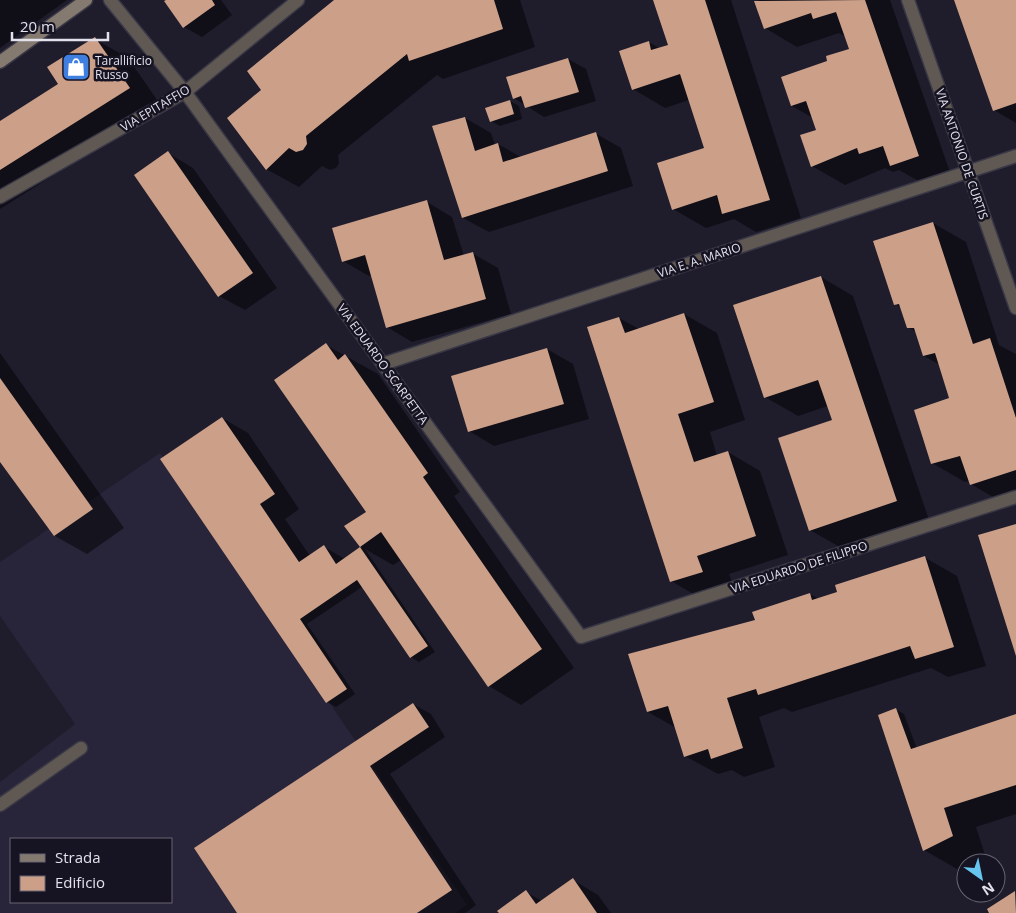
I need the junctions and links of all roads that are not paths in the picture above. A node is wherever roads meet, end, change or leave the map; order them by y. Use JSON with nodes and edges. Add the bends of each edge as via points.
{"nodes":[{"id":1,"x":86,"y":0,"type":"edge"},
{"id":2,"x":110,"y":0,"type":"edge"},
{"id":3,"x":298,"y":0,"type":"edge"},
{"id":4,"x":908,"y":0,"type":"edge"},
{"id":5,"x":0,"y":62,"type":"edge"},
{"id":6,"x":185,"y":92,"type":"junction"},
{"id":7,"x":1016,"y":156,"type":"edge"},
{"id":8,"x":969,"y":171,"type":"junction"},
{"id":9,"x":0,"y":197,"type":"edge"},
{"id":10,"x":1016,"y":308,"type":"edge"},
{"id":11,"x":383,"y":364,"type":"junction"},
{"id":12,"x":1016,"y":497,"type":"edge"},
{"id":13,"x":581,"y":636,"type":"joint"},
{"id":14,"x":81,"y":748,"type":"dead end"},
{"id":15,"x":0,"y":805,"type":"edge"}],
"edges":[{"from":1,"to":5,"type":"main road"},
{"from":2,"to":6,"type":"street","name":"VIA EDUARDO SCARPETTA"},
{"from":3,"to":6,"type":"street","name":"VIA EPITAFFIO"},
{"from":4,"to":8,"type":"street","name":"VIA ANTONIO DE CURTIS"},
{"from":6,"to":9,"type":"street","name":"VIA EPITAFFIO"},
{"from":6,"to":11,"type":"street","name":"VIA EDUARDO SCARPETTA"},
{"from":7,"to":8,"type":"street","name":"VIA E. A. MARIO"},
{"from":8,"to":10,"type":"street","name":"VIA ANTONIO DE CURTIS"},
{"from":8,"to":11,"type":"street","name":"VIA E. A. MARIO"},
{"from":11,"to":13,"type":"street","name":"VIA EDUARDO SCARPETTA"},
{"from":12,"to":13,"type":"street","name":"VIA EDUARDO DE FILIPPO"},
{"from":14,"to":15,"type":"street"}]}
